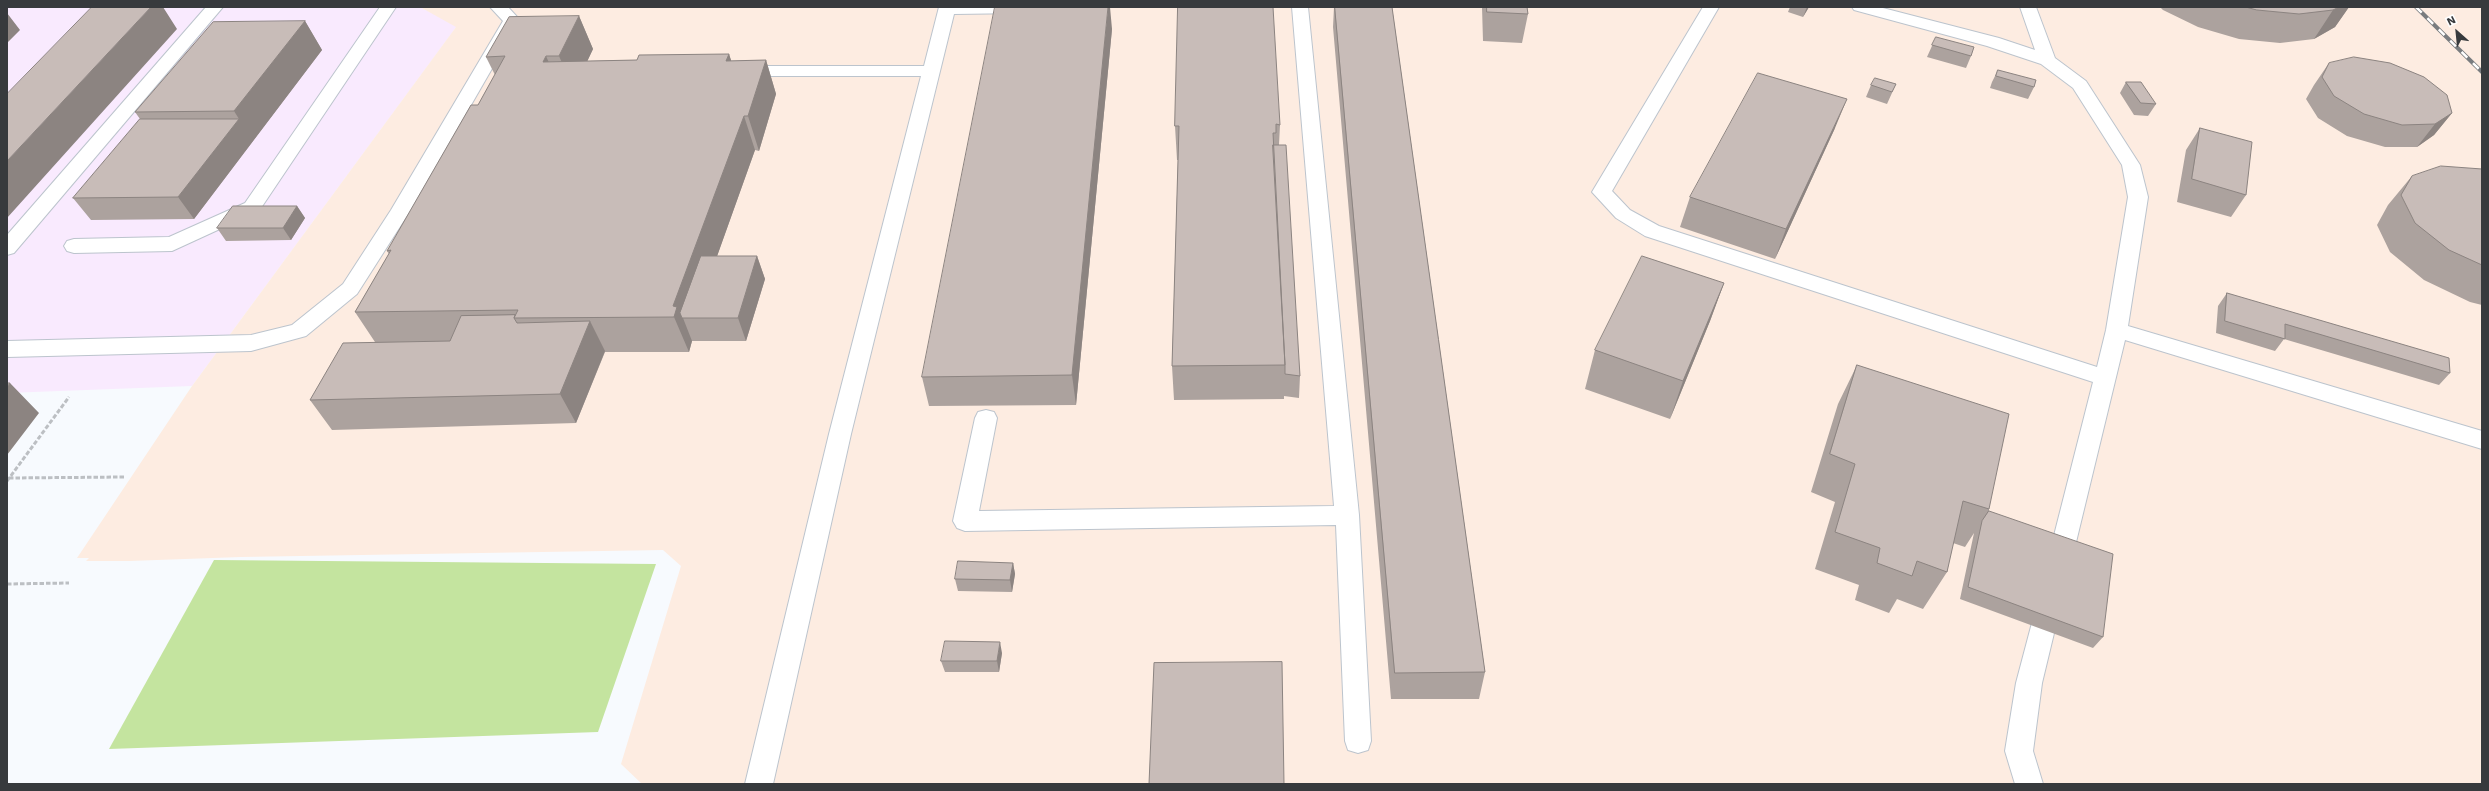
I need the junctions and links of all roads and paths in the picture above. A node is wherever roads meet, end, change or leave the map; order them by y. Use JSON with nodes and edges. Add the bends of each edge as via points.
{"nodes":[{"id":1,"x":215,"y":7,"type":"edge"},
{"id":2,"x":388,"y":7,"type":"edge"},
{"id":3,"x":498,"y":7,"type":"edge"},
{"id":4,"x":1300,"y":7,"type":"edge"},
{"id":5,"x":1711,"y":7,"type":"edge"},
{"id":6,"x":1860,"y":7,"type":"edge"},
{"id":7,"x":2028,"y":7,"type":"edge"},
{"id":8,"x":946,"y":8,"type":"edge"},
{"id":9,"x":1041,"y":8,"type":"edge"},
{"id":10,"x":2047,"y":60,"type":"junction"},
{"id":11,"x":722,"y":71,"type":"edge"},
{"id":12,"x":931,"y":71,"type":"junction"},
{"id":13,"x":74,"y":246,"type":"dead end"},
{"id":14,"x":7,"y":248,"type":"edge"},
{"id":15,"x":2117,"y":330,"type":"junction"},
{"id":16,"x":7,"y":349,"type":"edge"},
{"id":17,"x":2105,"y":378,"type":"junction"},
{"id":18,"x":69,"y":397,"type":"dead end"},
{"id":19,"x":986,"y":418,"type":"dead end"},
{"id":20,"x":2482,"y":440,"type":"edge"},
{"id":21,"x":125,"y":477,"type":"dead end"},
{"id":22,"x":8,"y":479,"type":"edge"},
{"id":23,"x":1347,"y":515,"type":"junction"},
{"id":24,"x":69,"y":583,"type":"dead end"},
{"id":25,"x":7,"y":584,"type":"edge"},
{"id":26,"x":1358,"y":741,"type":"dead end"},
{"id":27,"x":759,"y":784,"type":"edge"},
{"id":28,"x":2029,"y":784,"type":"edge"}],
"edges":[{"from":1,"to":14,"type":"lane"},
{"from":2,"to":13,"type":"lane","via":[[252,207],[172,244]]},
{"from":3,"to":16,"type":"lane","via":[[512,20],[400,211],[350,289],[299,330],[251,343]]},
{"from":4,"to":23,"type":"lane"},
{"from":5,"to":17,"type":"lane","via":[[1602,192],[1623,214],[1652,231]]},
{"from":6,"to":10,"type":"lane","via":[[1993,42]]},
{"from":7,"to":10,"type":"lane"},
{"from":8,"to":9,"type":"lane"},
{"from":8,"to":12,"type":"lane"},
{"from":10,"to":15,"type":"lane","via":[[2080,85],[2131,165],[2138,197]]},
{"from":11,"to":12,"type":"lane"},
{"from":12,"to":27,"type":"lane","via":[[840,434]]},
{"from":15,"to":17,"type":"lane"},
{"from":15,"to":20,"type":"lane"},
{"from":17,"to":28,"type":"lane","via":[[2029,683],[2019,751]]},
{"from":18,"to":22,"type":"path"},
{"from":19,"to":23,"type":"lane","via":[[965,521]]},
{"from":21,"to":22,"type":"path"},
{"from":23,"to":26,"type":"lane"},
{"from":24,"to":25,"type":"path"}]}
